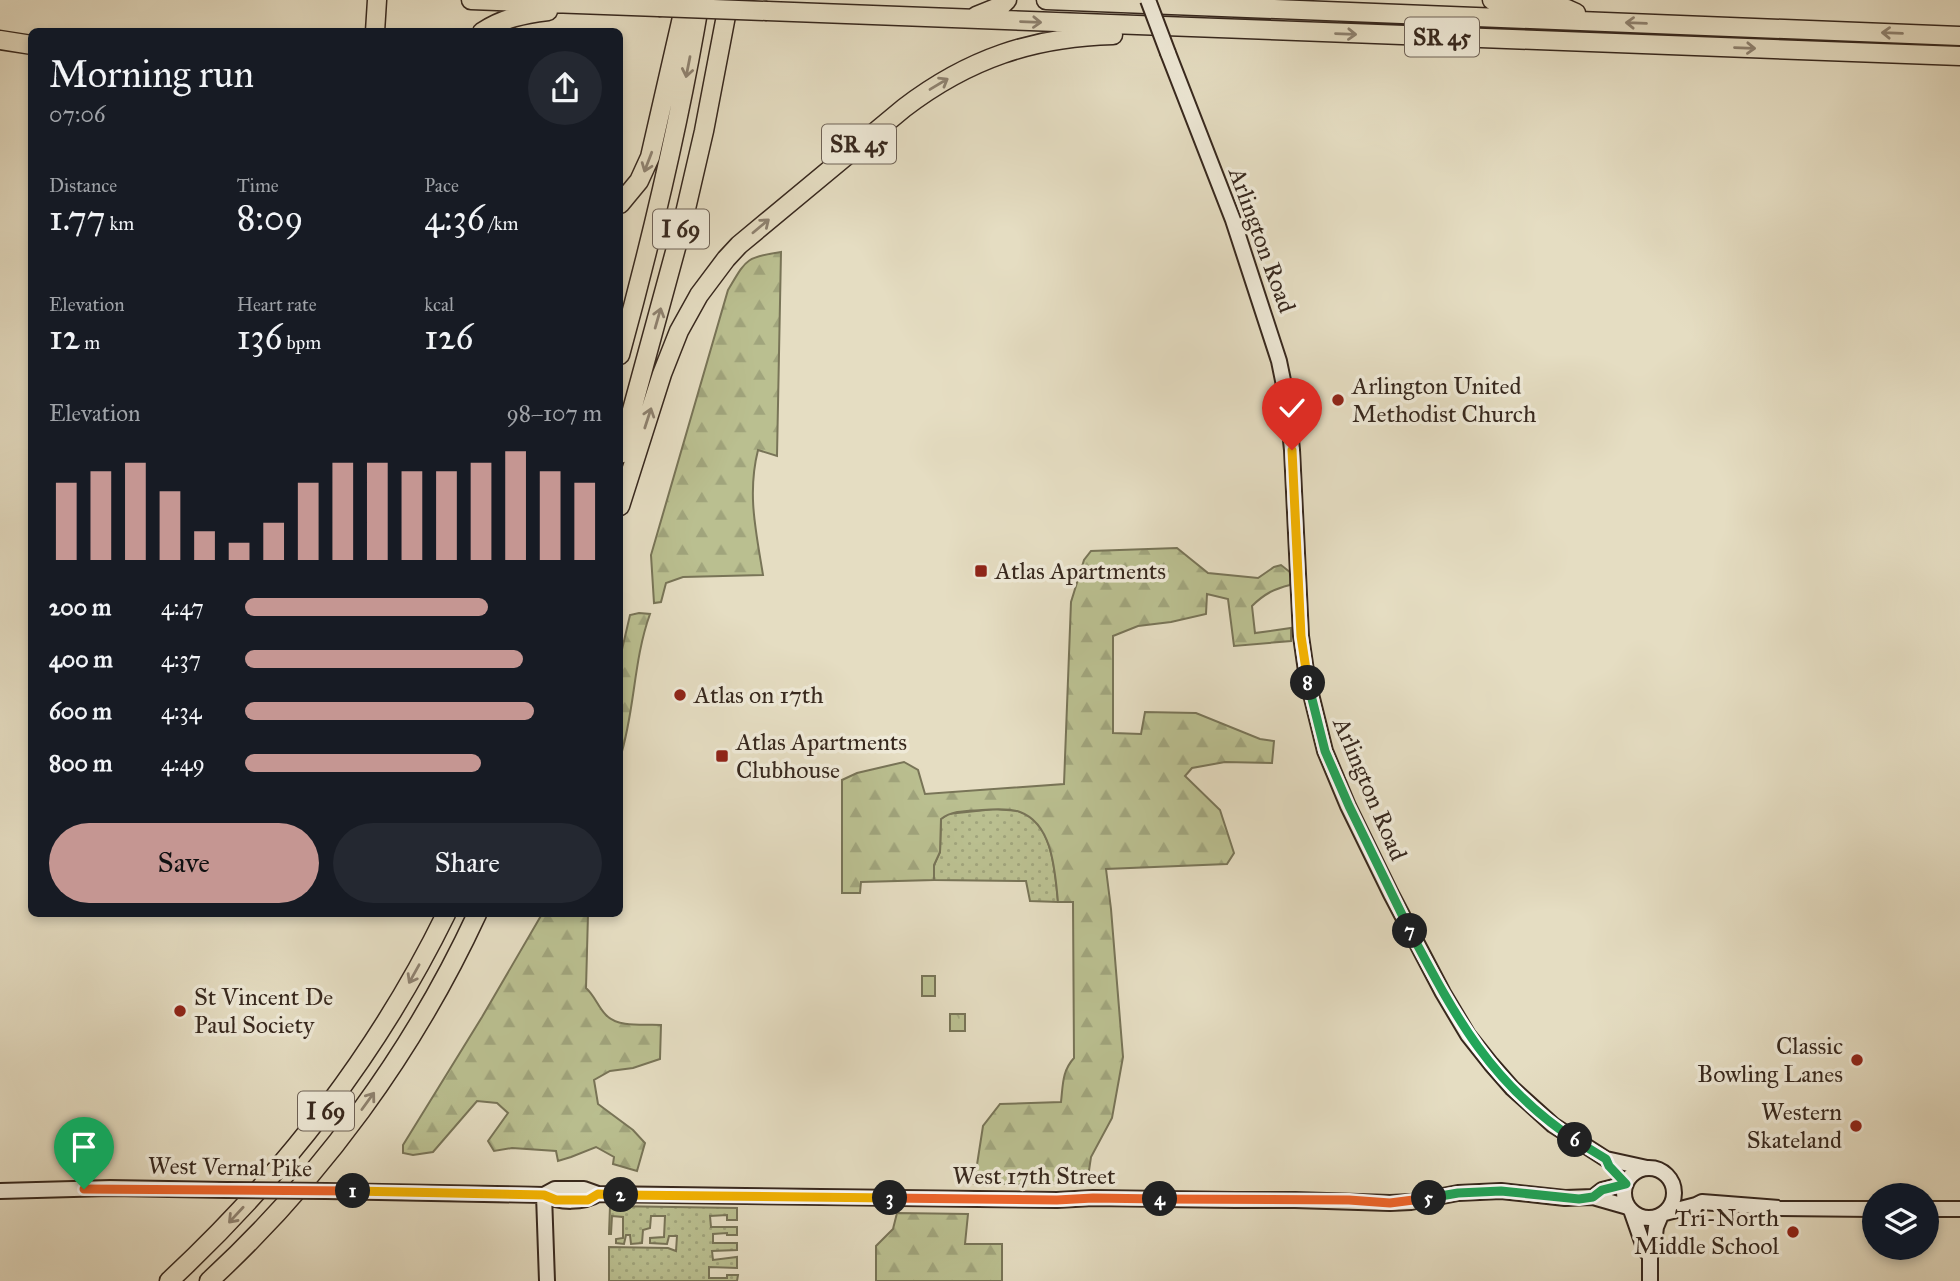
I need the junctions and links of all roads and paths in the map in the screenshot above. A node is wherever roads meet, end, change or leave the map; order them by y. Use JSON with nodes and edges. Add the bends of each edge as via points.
{"nodes":[{"id":1,"x":377,"y":0,"type":"edge"},
{"id":2,"x":471,"y":0,"type":"edge"},
{"id":3,"x":686,"y":0,"type":"edge"},
{"id":4,"x":700,"y":0,"type":"edge"},
{"id":5,"x":729,"y":0,"type":"edge"},
{"id":6,"x":740,"y":0,"type":"edge"},
{"id":7,"x":1007,"y":0,"type":"edge"},
{"id":8,"x":1046,"y":0,"type":"edge"},
{"id":9,"x":1148,"y":0,"type":"edge"},
{"id":10,"x":1161,"y":0,"type":"edge"},
{"id":11,"x":1492,"y":0,"type":"edge"},
{"id":12,"x":1205,"y":6,"type":"junction"},
{"id":13,"x":650,"y":7,"type":"junction"},
{"id":14,"x":967,"y":19,"type":"junction"},
{"id":15,"x":1595,"y":21,"type":"junction"},
{"id":16,"x":375,"y":28,"type":"edge"},
{"id":17,"x":488,"y":28,"type":"edge"},
{"id":18,"x":1820,"y":30,"type":"junction"},
{"id":19,"x":1277,"y":31,"type":"junction"},
{"id":20,"x":1960,"y":36,"type":"edge"},
{"id":21,"x":0,"y":40,"type":"edge"},
{"id":22,"x":28,"y":44,"type":"edge"},
{"id":23,"x":1792,"y":50,"type":"junction"},
{"id":24,"x":1960,"y":56,"type":"edge"},
{"id":25,"x":704,"y":131,"type":"junction"},
{"id":26,"x":623,"y":200,"type":"edge"},
{"id":27,"x":623,"y":343,"type":"edge"},
{"id":28,"x":623,"y":443,"type":"edge"},
{"id":29,"x":623,"y":497,"type":"edge"},
{"id":30,"x":444,"y":917,"type":"edge"},
{"id":31,"x":475,"y":917,"type":"edge"},
{"id":32,"x":1606,"y":1159,"type":"junction"},
{"id":33,"x":1647,"y":1168,"type":"junction"},
{"id":34,"x":1626,"y":1184,"type":"junction"},
{"id":35,"x":1673,"y":1184,"type":"junction"},
{"id":36,"x":0,"y":1191,"type":"edge"},
{"id":37,"x":544,"y":1195,"type":"junction"},
{"id":38,"x":1593,"y":1197,"type":"junction"},
{"id":39,"x":1702,"y":1202,"type":"junction"},
{"id":40,"x":1630,"y":1208,"type":"junction"},
{"id":41,"x":1862,"y":1209,"type":"edge"},
{"id":42,"x":1939,"y":1209,"type":"edge"},
{"id":43,"x":1960,"y":1209,"type":"edge"},
{"id":44,"x":1663,"y":1214,"type":"junction"},
{"id":45,"x":1650,"y":1256,"type":"junction"},
{"id":46,"x":169,"y":1281,"type":"edge"},
{"id":47,"x":209,"y":1281,"type":"edge"},
{"id":48,"x":547,"y":1281,"type":"edge"},
{"id":49,"x":1650,"y":1281,"type":"edge"}],
"edges":[{"from":1,"to":16,"type":"highway"},
{"from":2,"to":13,"type":"highway"},
{"from":3,"to":26,"type":"highway","one_way":true,"via":[[650,157]]},
{"from":4,"to":27,"type":"highway","number":"I 69","one_way":true,"via":[[663,189]]},
{"from":5,"to":25,"type":"highway","number":"I 69"},
{"from":6,"to":25,"type":"highway"},
{"from":7,"to":14,"type":"highway"},
{"from":8,"to":12,"type":"highway","number":"SR 45"},
{"from":9,"to":32,"type":"main road","name":"Arlington Road","bridge":true,"via":[[1233,219],[1279,361],[1292,450],[1301,636],[1325,751],[1395,902],[1475,1045],[1532,1107]]},
{"from":10,"to":12,"type":"highway"},
{"from":11,"to":15,"type":"highway","via":[[1567,9]]},
{"from":12,"to":15,"type":"highway","number":"SR 45"},
{"from":13,"to":14,"type":"highway","bridge":true},
{"from":13,"to":17,"type":"highway","via":[[522,15]]},
{"from":14,"to":19,"type":"highway","one_way":true},
{"from":18,"to":15,"type":"highway","number":"SR 45","one_way":true},
{"from":20,"to":18,"type":"highway","number":"SR 45","one_way":true},
{"from":18,"to":23,"type":"highway","via":[[1802,38]]},
{"from":19,"to":23,"type":"highway","number":"SR 45","one_way":true},
{"from":29,"to":19,"type":"highway","number":"SR 45","one_way":true,"via":[[670,352],[687,315],[726,259],[922,93],[985,60],[1057,39]]},
{"from":21,"to":22,"type":"highway"},
{"from":23,"to":24,"type":"highway","number":"SR 45"},
{"from":28,"to":25,"type":"highway","number":"I 69","one_way":true},
{"from":30,"to":46,"type":"highway","number":"I 69","one_way":true,"via":[[388,1019],[327,1109],[279,1168]]},
{"from":47,"to":31,"type":"highway","number":"I 69","one_way":true,"via":[[316,1170],[356,1117],[421,1021]]},
{"from":32,"to":33,"type":"main road","name":"Arlington Road"},
{"from":32,"to":34,"type":"main road","name":"Arlington Road"},
{"from":33,"to":34,"type":"main road","via":[[1634,1173]]},
{"from":33,"to":35,"type":"main road","via":[[1663,1172]]},
{"from":34,"to":38,"type":"main road","name":"West 17th Street"},
{"from":34,"to":40,"type":"main road","via":[[1624,1195]]},
{"from":35,"to":39,"type":"main road"},
{"from":35,"to":44,"type":"main road","via":[[1674,1200]]},
{"from":36,"to":37,"type":"main road","name":"West Vernal Pike","bridge":true,"via":[[110,1188]]},
{"from":37,"to":38,"type":"main road","name":"West 17th Street","via":[[556,1200],[588,1200],[598,1194],[1390,1203],[1485,1191],[1565,1199]]},
{"from":37,"to":48,"type":"main road"},
{"from":38,"to":40,"type":"main road","name":"West 17th Street"},
{"from":39,"to":41,"type":"main road"},
{"from":39,"to":44,"type":"main road"},
{"from":40,"to":44,"type":"main road","via":[[1645,1218]]},
{"from":40,"to":45,"type":"main road"},
{"from":42,"to":43,"type":"main road"},
{"from":44,"to":45,"type":"main road"},
{"from":45,"to":49,"type":"main road"}]}
